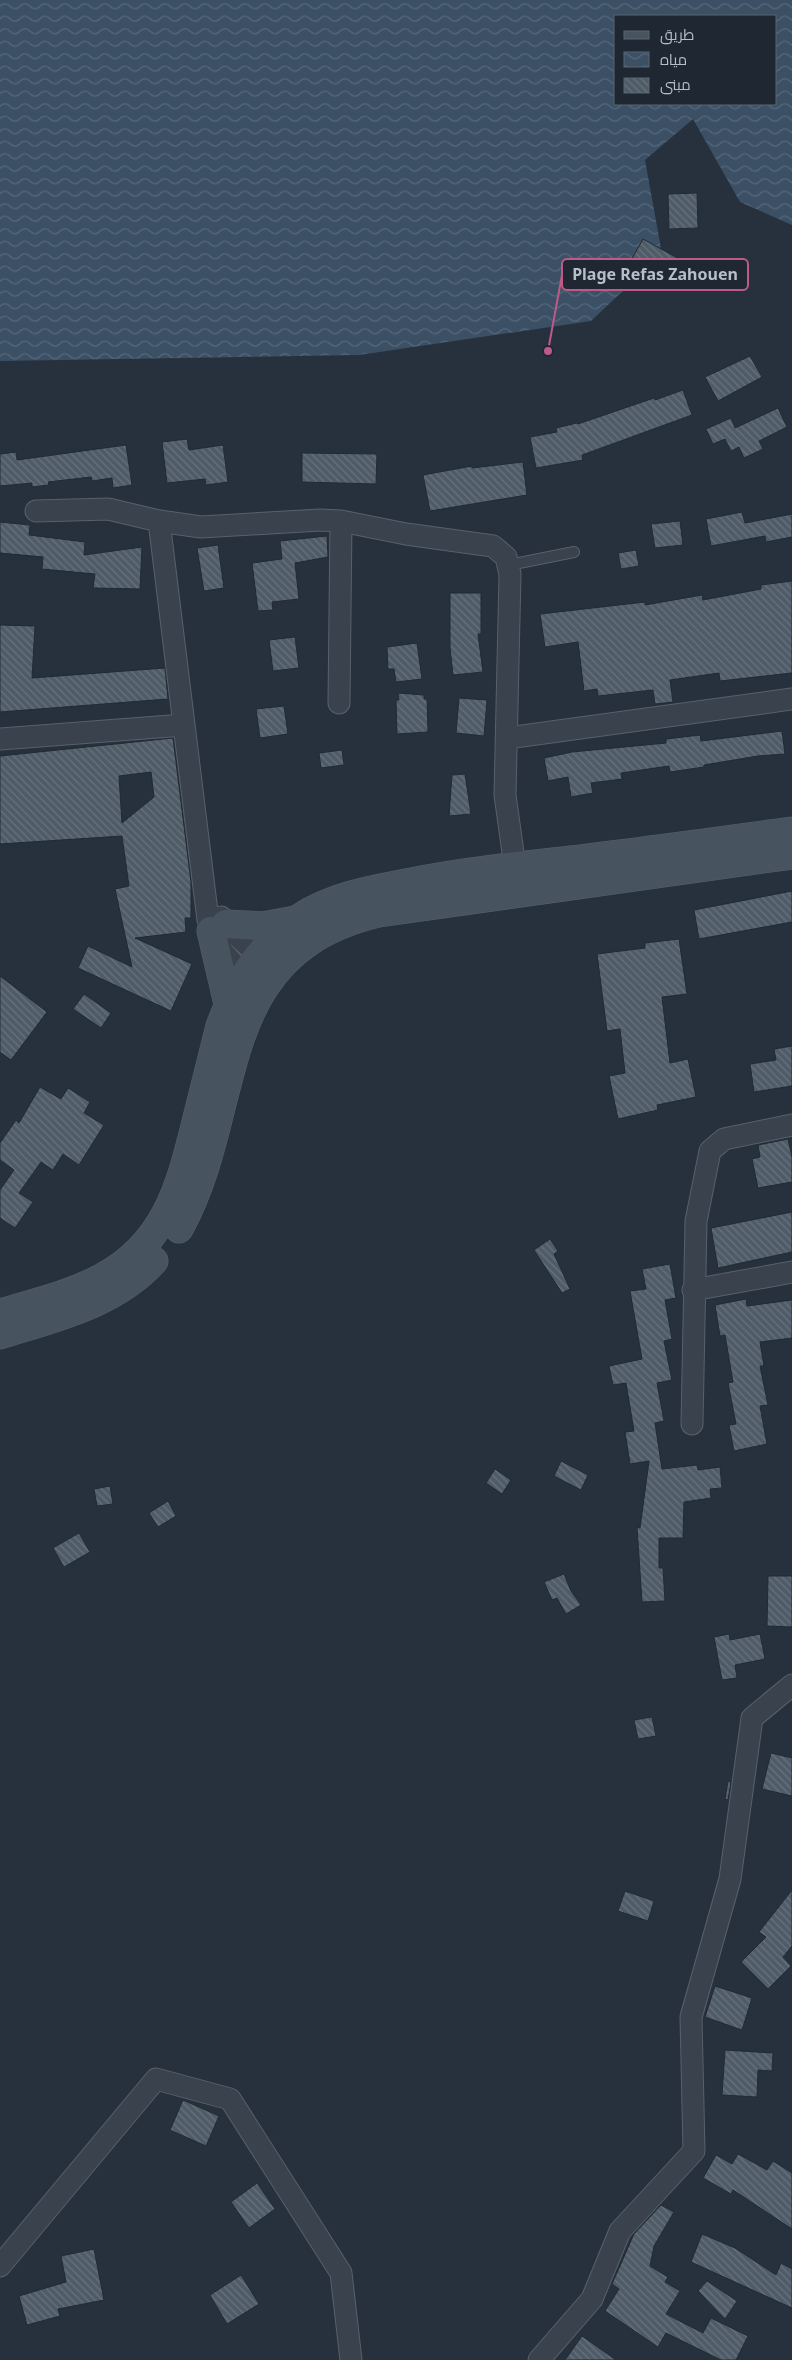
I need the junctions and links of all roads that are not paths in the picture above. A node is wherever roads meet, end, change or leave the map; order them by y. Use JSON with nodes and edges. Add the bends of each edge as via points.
{"nodes":[{"id":1,"x":36,"y":511,"type":"dead end"},
{"id":2,"x":159,"y":521,"type":"junction"},
{"id":3,"x":341,"y":521,"type":"junction"},
{"id":4,"x":574,"y":552,"type":"dead end"},
{"id":5,"x":509,"y":565,"type":"junction"},
{"id":6,"x":792,"y":699,"type":"edge"},
{"id":7,"x":339,"y":703,"type":"dead end"},
{"id":8,"x":184,"y":725,"type":"junction"},
{"id":9,"x":507,"y":738,"type":"junction"},
{"id":10,"x":0,"y":739,"type":"edge"},
{"id":11,"x":792,"y":831,"type":"edge"},
{"id":12,"x":792,"y":856,"type":"edge"},
{"id":13,"x":515,"y":866,"type":"junction"},
{"id":14,"x":299,"y":918,"type":"junction"},
{"id":15,"x":218,"y":927,"type":"junction"},
{"id":16,"x":260,"y":974,"type":"junction"},
{"id":17,"x":228,"y":1004,"type":"junction"},
{"id":18,"x":792,"y":1125,"type":"edge"},
{"id":19,"x":792,"y":1272,"type":"edge"},
{"id":20,"x":693,"y":1290,"type":"junction"},
{"id":21,"x":0,"y":1313,"type":"edge"},
{"id":22,"x":0,"y":1335,"type":"edge"},
{"id":23,"x":692,"y":1424,"type":"dead end"},
{"id":24,"x":792,"y":1685,"type":"edge"},
{"id":25,"x":0,"y":2266,"type":"edge"},
{"id":26,"x":351,"y":2360,"type":"edge"},
{"id":27,"x":539,"y":2360,"type":"edge"}],
"edges":[{"from":1,"to":2,"type":"street","via":[[108,509]]},
{"from":2,"to":3,"type":"street","via":[[201,526]]},
{"from":2,"to":8,"type":"street"},
{"from":3,"to":5,"type":"street","via":[[442,540],[485,544],[500,550]]},
{"from":3,"to":7,"type":"street"},
{"from":4,"to":5,"type":"lane"},
{"from":5,"to":9,"type":"street"},
{"from":6,"to":9,"type":"street"},
{"from":8,"to":10,"type":"street"},
{"from":8,"to":15,"type":"street","via":[[203,892]]},
{"from":9,"to":13,"type":"street","via":[[505,795]]},
{"from":11,"to":13,"type":"main road"},
{"from":12,"to":16,"type":"main road","via":[[379,913],[337,926]]},
{"from":13,"to":14,"type":"main road","via":[[370,890],[334,900]]},
{"from":14,"to":15,"type":"main road","via":[[263,926]]},
{"from":14,"to":16,"type":"main road","via":[[278,936]]},
{"from":15,"to":16,"type":"street"},
{"from":15,"to":17,"type":"main road"},
{"from":16,"to":17,"type":"main road"},
{"from":16,"to":22,"type":"main road","via":[[199,1188],[190,1210],[166,1249],[139,1276],[114,1294]]},
{"from":17,"to":21,"type":"main road","via":[[183,1176],[165,1217],[152,1235],[138,1252],[102,1278]]},
{"from":18,"to":20,"type":"street","via":[[724,1139],[710,1151],[696,1221]]},
{"from":19,"to":20,"type":"street"},
{"from":20,"to":23,"type":"street"},
{"from":24,"to":27,"type":"street","via":[[752,1718],[730,1879],[690,2017],[694,2151],[620,2231],[592,2299]]},
{"from":25,"to":26,"type":"street","via":[[156,2079],[230,2099],[341,2273]]}]}
